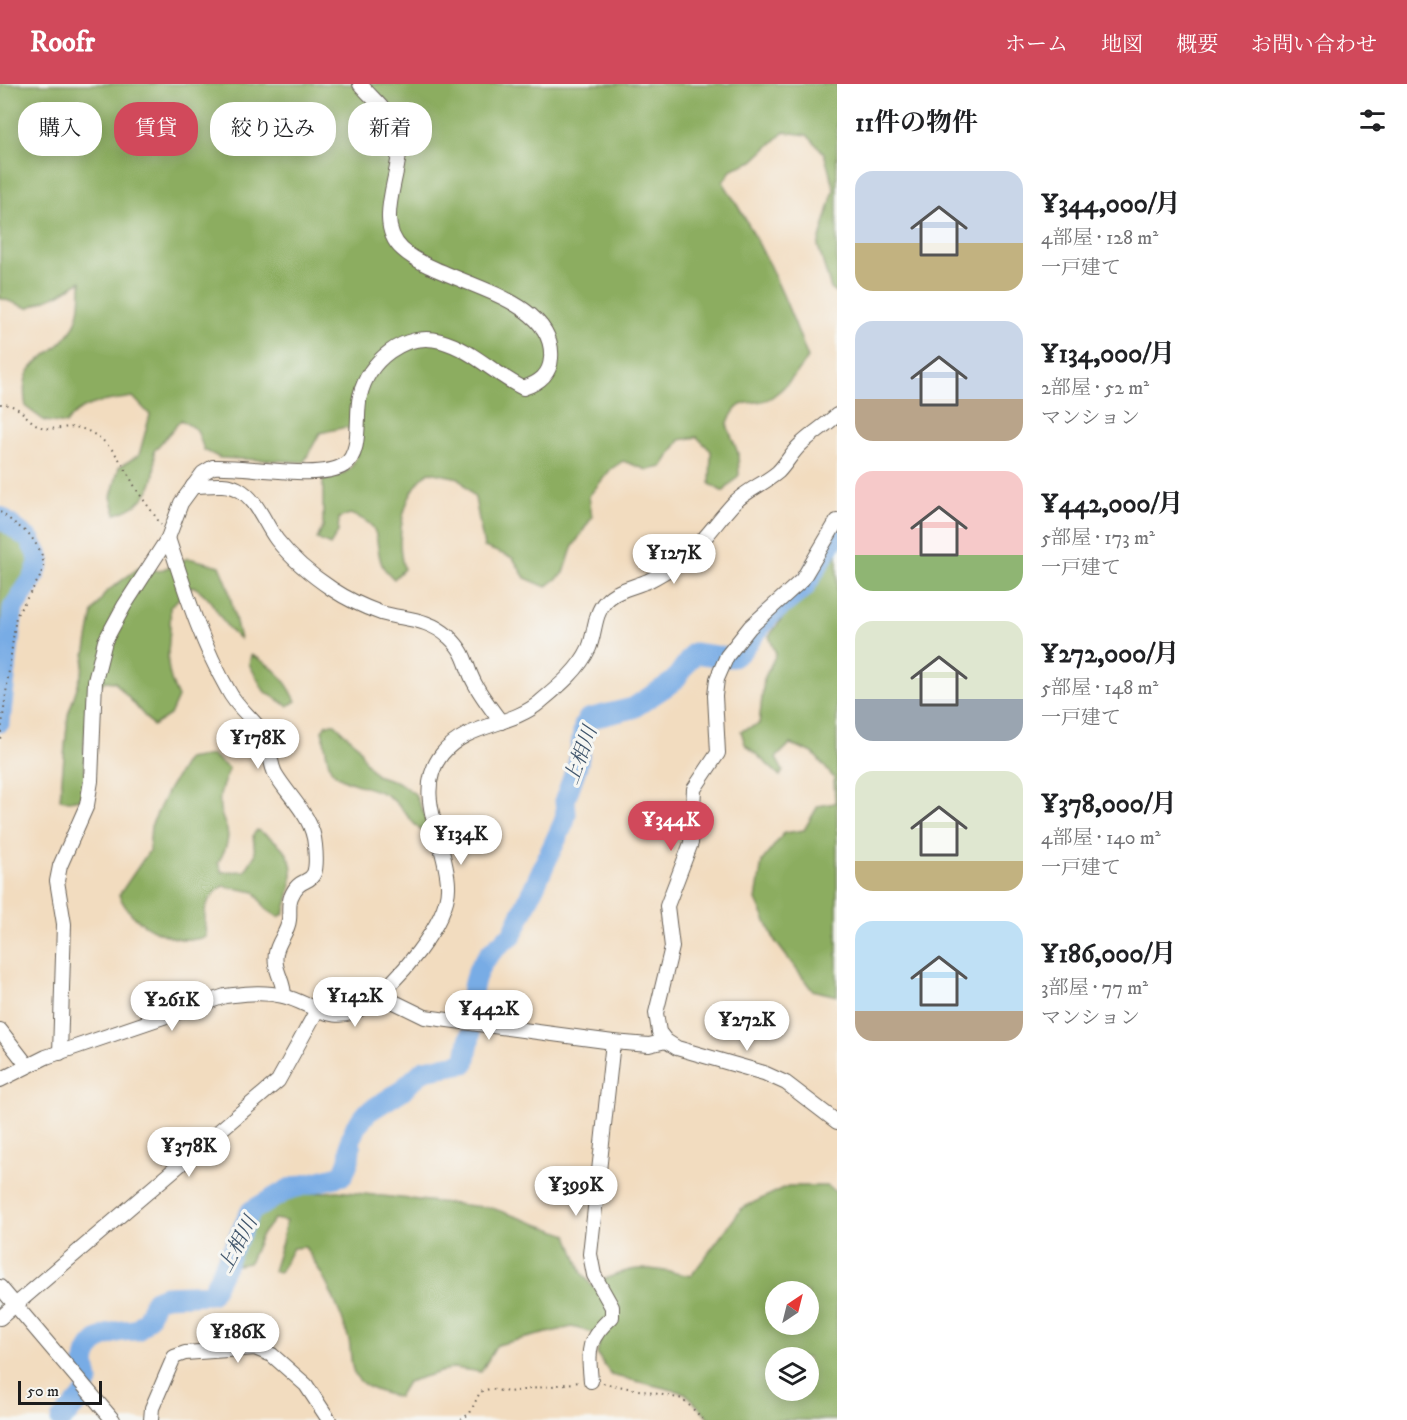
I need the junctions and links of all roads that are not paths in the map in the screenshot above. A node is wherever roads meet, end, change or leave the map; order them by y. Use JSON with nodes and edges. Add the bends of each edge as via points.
{"nodes":[{"id":1,"x":360,"y":84,"type":"edge"},
{"id":2,"x":837,"y":415,"type":"edge"},
{"id":3,"x":193,"y":486,"type":"junction"},
{"id":4,"x":837,"y":521,"type":"edge"},
{"id":5,"x":168,"y":538,"type":"junction"},
{"id":6,"x":501,"y":722,"type":"junction"},
{"id":7,"x":380,"y":995,"type":"junction"},
{"id":8,"x":284,"y":996,"type":"junction"},
{"id":9,"x":316,"y":1012,"type":"junction"},
{"id":10,"x":0,"y":1030,"type":"edge"},
{"id":11,"x":666,"y":1041,"type":"junction"},
{"id":12,"x":613,"y":1042,"type":"junction"},
{"id":13,"x":60,"y":1053,"type":"junction"},
{"id":14,"x":27,"y":1065,"type":"junction"},
{"id":15,"x":0,"y":1080,"type":"edge"},
{"id":16,"x":837,"y":1122,"type":"edge"},
{"id":17,"x":0,"y":1287,"type":"edge"},
{"id":18,"x":15,"y":1305,"type":"junction"},
{"id":19,"x":0,"y":1318,"type":"edge"},
{"id":20,"x":591,"y":1381,"type":"road end"},
{"id":21,"x":113,"y":1420,"type":"edge"},
{"id":22,"x":151,"y":1420,"type":"edge"},
{"id":23,"x":329,"y":1420,"type":"edge"}],
"edges":[{"from":1,"to":3,"type":"street","via":[[387,114],[398,135],[389,207],[392,237],[423,264],[468,281],[529,313],[548,333],[552,343],[551,366],[539,383],[523,388],[462,349],[439,340],[409,340],[395,345],[367,377],[357,412],[355,452],[345,464],[332,470],[307,472],[213,467]]},
{"from":2,"to":6,"type":"street","via":[[798,446],[778,472],[733,505],[684,558],[604,603],[580,664],[537,705]]},
{"from":3,"to":5,"type":"street","via":[[181,503]]},
{"from":3,"to":6,"type":"street","via":[[221,484],[238,489],[260,510],[276,539],[301,566],[331,588],[359,605],[415,618],[447,635],[462,650],[474,683]]},
{"from":4,"to":11,"type":"street","via":[[797,587],[759,617],[726,658],[717,680],[714,696],[718,753],[694,789],[691,843],[667,906],[672,947],[656,1013],[659,1032]]},
{"from":5,"to":8,"type":"street","via":[[206,648],[228,691],[263,732],[274,773],[314,835],[316,872],[291,896],[287,927],[276,950],[274,968],[284,987]]},
{"from":5,"to":13,"type":"street","via":[[105,641],[95,681],[87,805],[57,881],[64,924]]},
{"from":6,"to":7,"type":"street","via":[[453,743],[432,773],[430,797],[448,884],[447,902],[405,969]]},
{"from":7,"to":9,"type":"street","via":[[347,1014]]},
{"from":7,"to":12,"type":"street","via":[[425,1017]]},
{"from":8,"to":9,"type":"street"},
{"from":8,"to":13,"type":"street","via":[[255,992],[225,996]]},
{"from":9,"to":18,"type":"street","via":[[278,1082]]},
{"from":10,"to":14,"type":"street"},
{"from":11,"to":12,"type":"street","via":[[649,1046]]},
{"from":11,"to":16,"type":"street","via":[[786,1083]]},
{"from":12,"to":20,"type":"street","via":[[590,1254],[594,1275],[612,1307],[612,1317],[598,1329],[589,1347]]},
{"from":13,"to":14,"type":"street"},
{"from":14,"to":15,"type":"street"},
{"from":17,"to":18,"type":"street"},
{"from":18,"to":19,"type":"street"},
{"from":18,"to":21,"type":"street"},
{"from":22,"to":23,"type":"street","via":[[152,1408],[174,1358],[186,1353],[255,1348],[272,1355],[306,1385]]}]}
